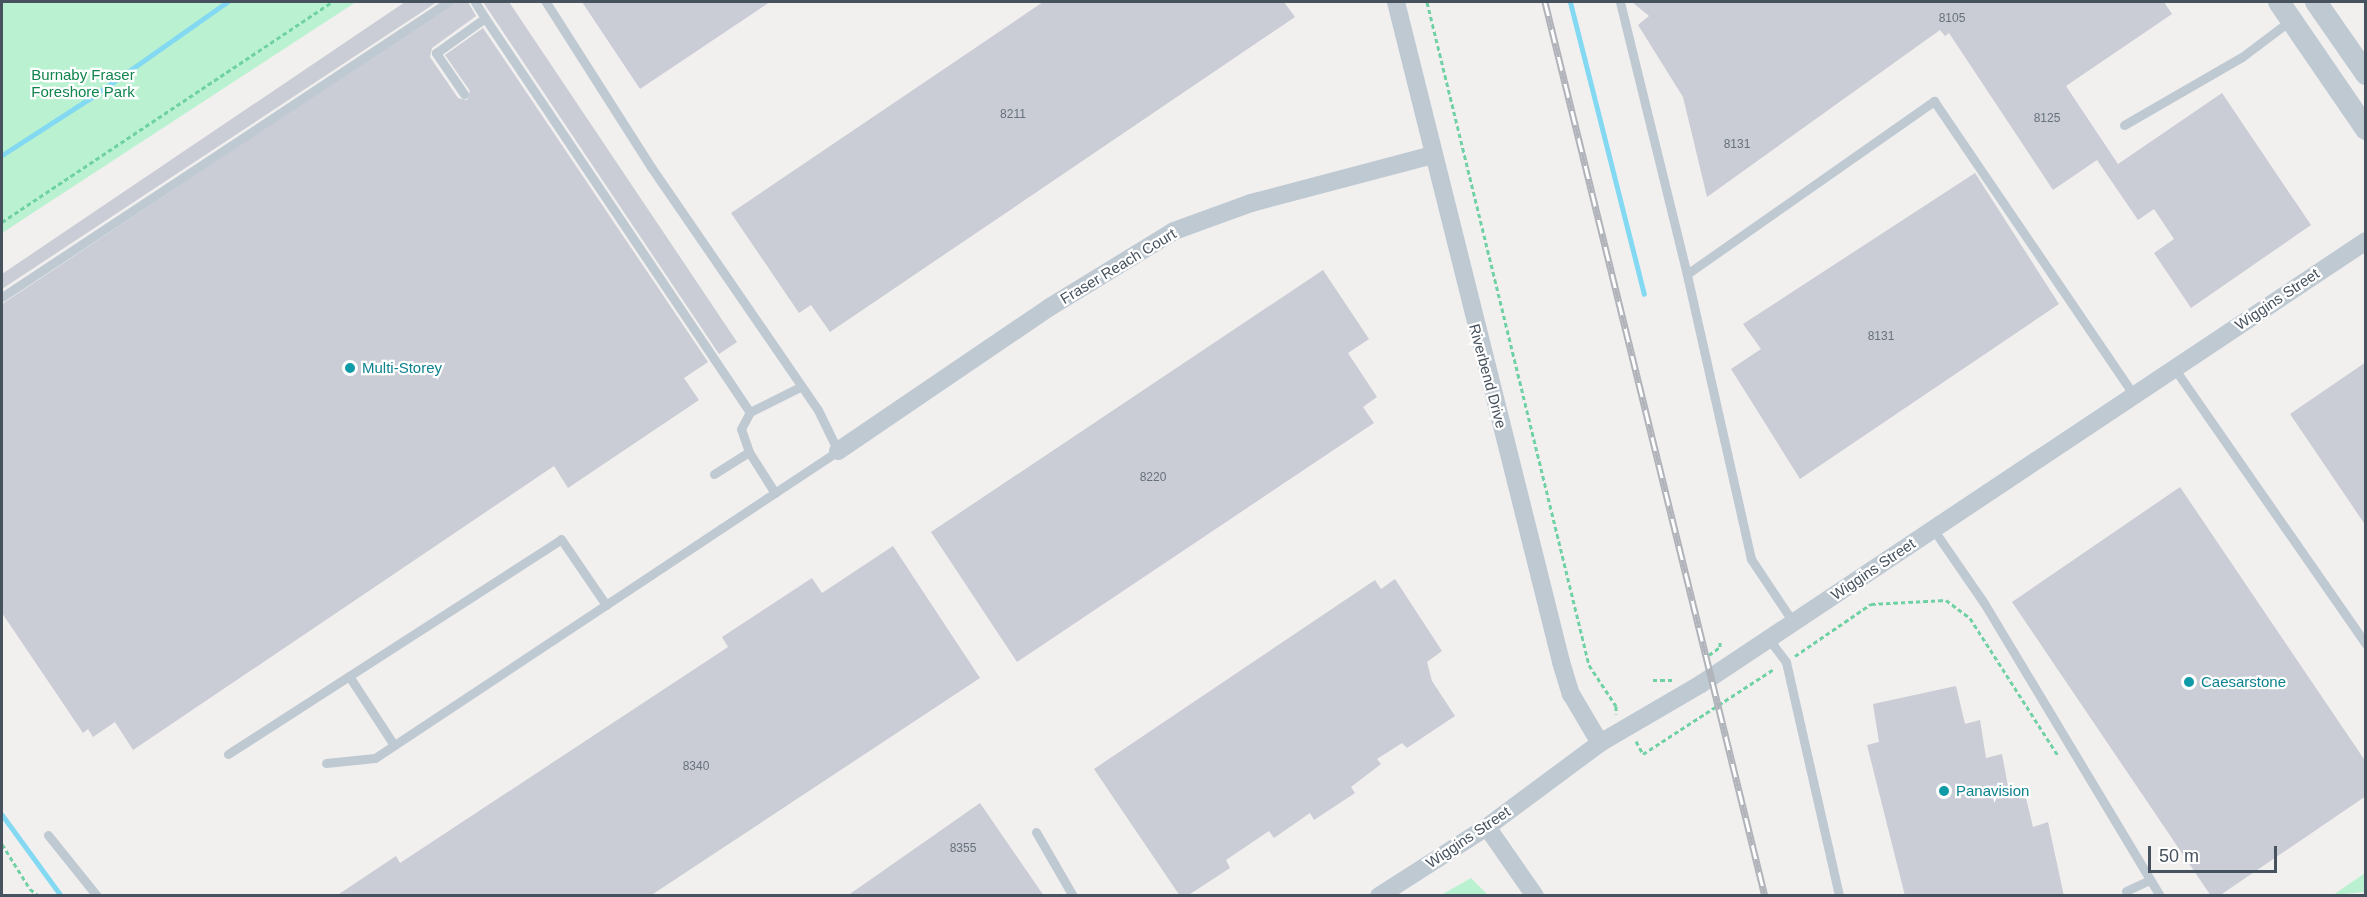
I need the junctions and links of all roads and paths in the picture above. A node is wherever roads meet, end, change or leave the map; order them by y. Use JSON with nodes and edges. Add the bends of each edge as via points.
{"nodes":[{"id":1,"x":332,"y":2,"type":"edge"},
{"id":2,"x":448,"y":2,"type":"edge"},
{"id":3,"x":475,"y":2,"type":"edge"},
{"id":4,"x":546,"y":2,"type":"edge"},
{"id":5,"x":1396,"y":2,"type":"edge"},
{"id":6,"x":1427,"y":2,"type":"edge"},
{"id":7,"x":1620,"y":2,"type":"edge"},
{"id":8,"x":2316,"y":2,"type":"edge"},
{"id":9,"x":2285,"y":11,"type":"edge"},
{"id":10,"x":485,"y":18,"type":"junction"},
{"id":11,"x":2366,"y":74,"type":"edge"},
{"id":12,"x":464,"y":94,"type":"dead end"},
{"id":13,"x":1455,"y":117,"type":"junction"},
{"id":14,"x":1445,"y":120,"type":"dead end"},
{"id":15,"x":2124,"y":125,"type":"dead end"},
{"id":16,"x":2366,"y":129,"type":"edge"},
{"id":17,"x":1433,"y":155,"type":"junction"},
{"id":18,"x":1469,"y":177,"type":"junction"},
{"id":19,"x":1459,"y":179,"type":"dead end"},
{"id":20,"x":2,"y":222,"type":"edge"},
{"id":21,"x":2366,"y":240,"type":"edge"},
{"id":22,"x":1687,"y":274,"type":"junction"},
{"id":23,"x":2,"y":297,"type":"edge"},
{"id":24,"x":2174,"y":368,"type":"junction"},
{"id":25,"x":800,"y":387,"type":"junction"},
{"id":26,"x":2133,"y":394,"type":"junction"},
{"id":27,"x":750,"y":412,"type":"junction"},
{"id":28,"x":838,"y":451,"type":"junction"},
{"id":29,"x":749,"y":452,"type":"junction"},
{"id":30,"x":714,"y":474,"type":"dead end"},
{"id":31,"x":775,"y":493,"type":"junction"},
{"id":32,"x":1933,"y":529,"type":"junction"},
{"id":33,"x":606,"y":605,"type":"junction"},
{"id":34,"x":1793,"y":622,"type":"junction"},
{"id":35,"x":1768,"y":638,"type":"junction"},
{"id":36,"x":1720,"y":640,"type":"dead end"},
{"id":37,"x":2366,"y":644,"type":"edge"},
{"id":38,"x":1706,"y":658,"type":"dead end"},
{"id":39,"x":1786,"y":662,"type":"junction"},
{"id":40,"x":349,"y":676,"type":"junction"},
{"id":41,"x":1653,"y":680,"type":"dead end"},
{"id":42,"x":1677,"y":681,"type":"dead end"},
{"id":43,"x":1614,"y":711,"type":"dead end"},
{"id":44,"x":1636,"y":741,"type":"dead end"},
{"id":45,"x":1599,"y":743,"type":"junction"},
{"id":46,"x":394,"y":745,"type":"junction"},
{"id":47,"x":228,"y":754,"type":"dead end"},
{"id":48,"x":326,"y":763,"type":"dead end"},
{"id":49,"x":2066,"y":767,"type":"dead end"},
{"id":50,"x":1487,"y":827,"type":"junction"},
{"id":51,"x":1036,"y":832,"type":"dead end"},
{"id":52,"x":48,"y":835,"type":"dead end"},
{"id":53,"x":2,"y":844,"type":"edge"},
{"id":54,"x":2150,"y":879,"type":"junction"},
{"id":55,"x":2126,"y":891,"type":"dead end"},
{"id":56,"x":39,"y":896,"type":"edge"},
{"id":57,"x":97,"y":896,"type":"edge"},
{"id":58,"x":1072,"y":896,"type":"edge"},
{"id":59,"x":1379,"y":896,"type":"edge"},
{"id":60,"x":1535,"y":896,"type":"edge"},
{"id":61,"x":1839,"y":896,"type":"edge"},
{"id":62,"x":2160,"y":896,"type":"edge"}],
"edges":[{"from":1,"to":20,"type":"path"},
{"from":2,"to":23,"type":"lane"},
{"from":3,"to":10,"type":"lane"},
{"from":4,"to":25,"type":"lane","via":[[651,167]]},
{"from":5,"to":17,"type":"street","name":"Riverbend Drive"},
{"from":6,"to":13,"type":"path"},
{"from":7,"to":22,"type":"lane"},
{"from":8,"to":11,"type":"street"},
{"from":9,"to":15,"type":"lane","via":[[2242,57]]},
{"from":9,"to":16,"type":"street"},
{"from":10,"to":12,"type":"lane","via":[[436,53]]},
{"from":10,"to":27,"type":"lane"},
{"from":13,"to":14,"type":"path"},
{"from":13,"to":18,"type":"path"},
{"from":17,"to":28,"type":"street","name":"Fraser Reach Court","via":[[1251,202],[1174,231],[1059,301]]},
{"from":17,"to":45,"type":"street","name":"Riverbend Drive","via":[[1561,662],[1571,694]]},
{"from":18,"to":19,"type":"path"},
{"from":18,"to":43,"type":"path","via":[[1589,665],[1616,706]]},
{"from":21,"to":24,"type":"street","name":"Wiggins Street"},
{"from":22,"to":26,"type":"lane","via":[[1934,101]]},
{"from":22,"to":34,"type":"lane","via":[[1751,559]]},
{"from":24,"to":26,"type":"street","name":"Wiggins Street"},
{"from":24,"to":37,"type":"lane"},
{"from":25,"to":27,"type":"lane"},
{"from":25,"to":28,"type":"lane","via":[[818,410]]},
{"from":26,"to":32,"type":"street","name":"Wiggins Street"},
{"from":27,"to":29,"type":"lane","via":[[741,429]]},
{"from":28,"to":31,"type":"lane"},
{"from":29,"to":30,"type":"lane"},
{"from":29,"to":31,"type":"lane"},
{"from":31,"to":33,"type":"lane"},
{"from":32,"to":34,"type":"street","name":"Wiggins Street"},
{"from":32,"to":54,"type":"lane","via":[[1984,603]]},
{"from":33,"to":40,"type":"lane","via":[[561,539]]},
{"from":33,"to":46,"type":"lane"},
{"from":34,"to":35,"type":"street","name":"Wiggins Street"},
{"from":35,"to":39,"type":"lane"},
{"from":35,"to":45,"type":"street","name":"Wiggins Street","via":[[1701,684]]},
{"from":36,"to":38,"type":"path","via":[[1720,647]]},
{"from":39,"to":44,"type":"path","via":[[1643,754]]},
{"from":39,"to":49,"type":"path","via":[[1871,604],[1946,600],[1970,618]]},
{"from":39,"to":61,"type":"lane"},
{"from":40,"to":46,"type":"lane"},
{"from":40,"to":47,"type":"lane"},
{"from":41,"to":42,"type":"path"},
{"from":45,"to":50,"type":"street","name":"Wiggins Street"},
{"from":46,"to":48,"type":"lane","via":[[375,758]]},
{"from":50,"to":59,"type":"street","name":"Wiggins Street"},
{"from":50,"to":60,"type":"street"},
{"from":51,"to":58,"type":"lane"},
{"from":52,"to":57,"type":"lane"},
{"from":53,"to":56,"type":"path","via":[[30,889]]},
{"from":54,"to":55,"type":"lane"},
{"from":54,"to":62,"type":"lane"}]}
